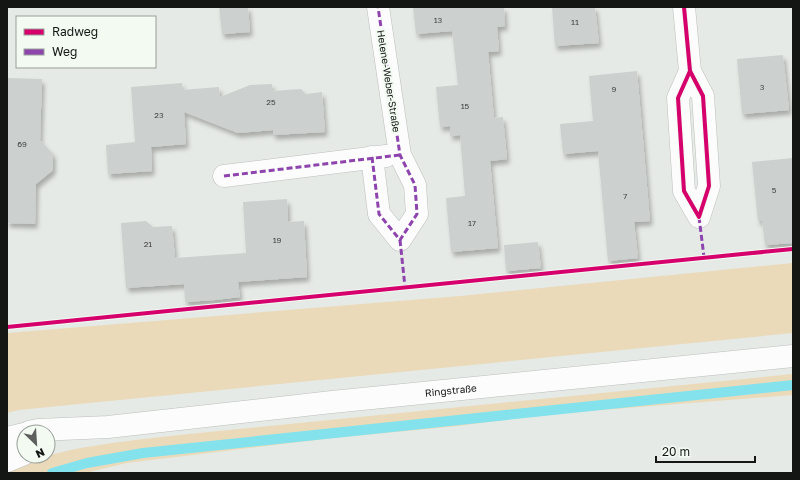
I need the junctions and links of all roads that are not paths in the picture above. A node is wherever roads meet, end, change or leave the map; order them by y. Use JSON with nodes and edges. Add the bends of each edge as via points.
{"nodes":[{"id":1,"x":378,"y":7,"type":"edge"},
{"id":2,"x":684,"y":7,"type":"edge"},
{"id":3,"x":690,"y":71,"type":"junction"},
{"id":4,"x":400,"y":155,"type":"junction"},
{"id":5,"x":372,"y":157,"type":"junction"},
{"id":6,"x":224,"y":176,"type":"dead end"},
{"id":7,"x":793,"y":356,"type":"edge"},
{"id":8,"x":108,"y":427,"type":"junction"},
{"id":9,"x":56,"y":429,"type":"edge"},
{"id":10,"x":56,"y":443,"type":"edge"}],
"edges":[{"from":1,"to":4,"type":"street","name":"Helene-Weber-Straße"},
{"from":2,"to":3,"type":"street"},
{"from":3,"to":3,"type":"street","via":[[678,98],[684,191],[699,217],[709,186],[703,96]]},
{"from":4,"to":5,"type":"street"},
{"from":4,"to":5,"type":"street","name":"Helene-Weber-Straße","via":[[415,185],[417,214],[400,240],[379,214]]},
{"from":5,"to":6,"type":"street"},
{"from":7,"to":8,"type":"street","name":"Ringstraße"},
{"from":8,"to":9,"type":"street","name":"Ringstraße"},
{"from":8,"to":10,"type":"street","name":"Ringstraße"}]}
